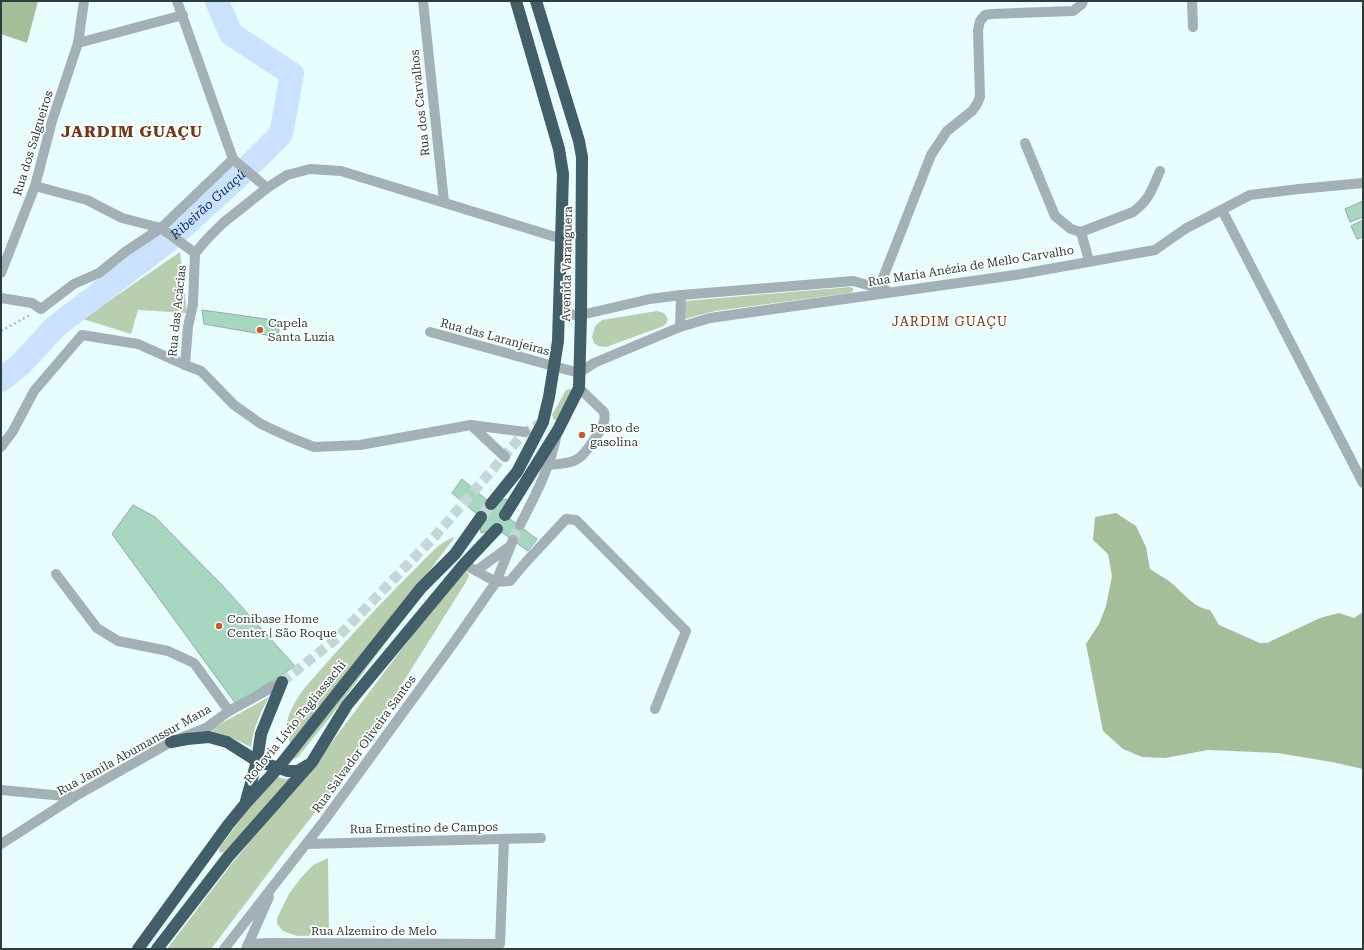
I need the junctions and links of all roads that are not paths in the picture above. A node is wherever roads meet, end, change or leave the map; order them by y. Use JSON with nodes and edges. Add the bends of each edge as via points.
{"nodes":[{"id":1,"x":84,"y":1,"type":"edge"},
{"id":2,"x":178,"y":1,"type":"edge"},
{"id":3,"x":423,"y":1,"type":"edge"},
{"id":4,"x":516,"y":1,"type":"edge"},
{"id":5,"x":536,"y":1,"type":"edge"},
{"id":6,"x":1083,"y":1,"type":"edge"},
{"id":7,"x":1192,"y":1,"type":"edge"},
{"id":8,"x":183,"y":15,"type":"junction"},
{"id":9,"x":1193,"y":27,"type":"dead end"},
{"id":10,"x":78,"y":43,"type":"junction"},
{"id":11,"x":1025,"y":143,"type":"dead end"},
{"id":12,"x":233,"y":159,"type":"junction"},
{"id":13,"x":1160,"y":171,"type":"dead end"},
{"id":14,"x":1363,"y":184,"type":"edge"},
{"id":15,"x":35,"y":186,"type":"junction"},
{"id":16,"x":267,"y":188,"type":"junction"},
{"id":17,"x":444,"y":202,"type":"junction"},
{"id":18,"x":1222,"y":210,"type":"junction"},
{"id":19,"x":164,"y":230,"type":"junction"},
{"id":20,"x":1081,"y":232,"type":"junction"},
{"id":21,"x":562,"y":238,"type":"junction"},
{"id":22,"x":195,"y":253,"type":"junction"},
{"id":23,"x":1088,"y":261,"type":"junction"},
{"id":24,"x":1,"y":273,"type":"edge"},
{"id":25,"x":879,"y":291,"type":"junction"},
{"id":26,"x":681,"y":295,"type":"junction"},
{"id":27,"x":1,"y":298,"type":"edge"},
{"id":28,"x":559,"y":314,"type":"junction"},
{"id":29,"x":581,"y":315,"type":"junction"},
{"id":30,"x":680,"y":327,"type":"junction"},
{"id":31,"x":430,"y":332,"type":"dead end"},
{"id":32,"x":185,"y":365,"type":"junction"},
{"id":33,"x":554,"y":366,"type":"junction"},
{"id":34,"x":579,"y":373,"type":"junction"},
{"id":35,"x":578,"y":388,"type":"junction"},
{"id":36,"x":471,"y":425,"type":"junction"},
{"id":37,"x":558,"y":430,"type":"junction"},
{"id":38,"x":525,"y":432,"type":"dead end"},
{"id":39,"x":1,"y":447,"type":"edge"},
{"id":40,"x":505,"y":457,"type":"dead end"},
{"id":41,"x":548,"y":465,"type":"junction"},
{"id":42,"x":1363,"y":483,"type":"edge"},
{"id":43,"x":491,"y":504,"type":"tunnel mouth"},
{"id":44,"x":505,"y":515,"type":"dead end"},
{"id":45,"x":481,"y":517,"type":"tunnel mouth"},
{"id":46,"x":520,"y":525,"type":"tunnel mouth"},
{"id":47,"x":497,"y":528,"type":"dead end"},
{"id":48,"x":464,"y":564,"type":"junction"},
{"id":49,"x":476,"y":571,"type":"junction"},
{"id":50,"x":56,"y":574,"type":"dead end"},
{"id":51,"x":496,"y":582,"type":"junction"},
{"id":52,"x":282,"y":682,"type":"joint"},
{"id":53,"x":655,"y":709,"type":"dead end"},
{"id":54,"x":229,"y":711,"type":"junction"},
{"id":55,"x":171,"y":742,"type":"junction"},
{"id":56,"x":257,"y":761,"type":"junction"},
{"id":57,"x":312,"y":762,"type":"junction"},
{"id":58,"x":278,"y":768,"type":"junction"},
{"id":59,"x":1,"y":790,"type":"edge"},
{"id":60,"x":74,"y":798,"type":"junction"},
{"id":61,"x":246,"y":802,"type":"junction"},
{"id":62,"x":541,"y":838,"type":"dead end"},
{"id":63,"x":504,"y":839,"type":"junction"},
{"id":64,"x":1,"y":844,"type":"edge"},
{"id":65,"x":307,"y":844,"type":"junction"},
{"id":66,"x":276,"y":882,"type":"junction"},
{"id":67,"x":268,"y":946,"type":"edge"},
{"id":68,"x":247,"y":947,"type":"edge"},
{"id":69,"x":138,"y":949,"type":"edge"},
{"id":70,"x":157,"y":949,"type":"edge"},
{"id":71,"x":224,"y":949,"type":"edge"}],
"edges":[{"from":1,"to":10,"type":"street","name":"Rua dos Salgueiros"},
{"from":2,"to":8,"type":"street"},
{"from":3,"to":17,"type":"street","name":"Rua dos Carvalhos"},
{"from":4,"to":21,"type":"highway","name":"Avenida Varanguera","via":[[559,149],[563,174]]},
{"from":5,"to":29,"type":"highway","name":"Avenida Varanguera","via":[[580,141]]},
{"from":6,"to":25,"type":"street","via":[[1073,11],[992,14],[985,15],[980,21],[980,97],[972,111],[947,131],[931,155]]},
{"from":7,"to":9,"type":"street"},
{"from":8,"to":10,"type":"street"},
{"from":8,"to":12,"type":"street"},
{"from":10,"to":15,"type":"street","name":"Rua dos Salgueiros","via":[[52,121]]},
{"from":11,"to":20,"type":"street","via":[[1055,216],[1071,230]]},
{"from":12,"to":16,"type":"street"},
{"from":12,"to":19,"type":"street"},
{"from":13,"to":20,"type":"street","via":[[1148,198],[1133,212]]},
{"from":14,"to":18,"type":"street","name":"Rua Maria Anézia de Mello Carvalho","via":[[1250,195]]},
{"from":15,"to":19,"type":"street","via":[[87,200],[122,218]]},
{"from":15,"to":24,"type":"street","name":"Rua dos Salgueiros"},
{"from":16,"to":17,"type":"street","via":[[287,175],[310,169],[341,171]]},
{"from":16,"to":22,"type":"street","name":"Rua das Acácias","via":[[223,223]]},
{"from":17,"to":21,"type":"street"},
{"from":18,"to":23,"type":"street","name":"Rua Maria Anézia de Mello Carvalho","via":[[1185,229],[1155,250]]},
{"from":18,"to":42,"type":"street"},
{"from":19,"to":22,"type":"street"},
{"from":19,"to":27,"type":"street","via":[[125,252],[99,273],[74,284],[41,309],[32,303]]},
{"from":20,"to":23,"type":"street"},
{"from":21,"to":28,"type":"highway","name":"Avenida Varanguera"},
{"from":22,"to":32,"type":"street","name":"Rua das Acácias","via":[[193,304]]},
{"from":23,"to":25,"type":"street","name":"Rua Maria Anézia de Mello Carvalho","via":[[1015,275],[893,292]]},
{"from":25,"to":26,"type":"street","via":[[853,281]]},
{"from":25,"to":30,"type":"street","name":"Rua Maria Anézia de Mello Carvalho","via":[[710,318]]},
{"from":26,"to":29,"type":"street","via":[[650,299]]},
{"from":26,"to":30,"type":"street"},
{"from":28,"to":29,"type":"street"},
{"from":28,"to":33,"type":"highway","name":"Avenida Varanguera"},
{"from":29,"to":34,"type":"highway","name":"Avenida Varanguera"},
{"from":30,"to":34,"type":"street","name":"Rua Maria Anézia de Mello Carvalho","via":[[594,363]]},
{"from":31,"to":33,"type":"street","name":"Rua das Laranjeiras"},
{"from":32,"to":36,"type":"street","name":"Rua das Acácias","via":[[202,371],[234,405],[261,424],[314,446],[360,445]]},
{"from":32,"to":39,"type":"street","via":[[138,344],[82,335],[34,391],[13,431]]},
{"from":33,"to":34,"type":"street","name":"Rua das Laranjeiras"},
{"from":33,"to":43,"type":"highway","name":"Avenida Varanguera","via":[[543,422],[517,472]]},
{"from":34,"to":35,"type":"highway","name":"Avenida Varanguera"},
{"from":35,"to":37,"type":"highway","name":"Avenida Varanguera"},
{"from":35,"to":41,"type":"street","via":[[604,412],[604,424],[579,459]]},
{"from":36,"to":38,"type":"street","name":"Rua das Acácias"},
{"from":36,"to":40,"type":"street"},
{"from":37,"to":41,"type":"street"},
{"from":37,"to":44,"type":"highway","name":"Avenida Varanguera"},
{"from":41,"to":46,"type":"street"},
{"from":45,"to":58,"type":"highway","name":"Rodovia Lívio Tagliassachi","via":[[455,554],[421,588]]},
{"from":47,"to":48,"type":"highway"},
{"from":48,"to":49,"type":"street"},
{"from":48,"to":57,"type":"highway","via":[[347,705]]},
{"from":49,"to":51,"type":"street"},
{"from":49,"to":51,"type":"street","name":"Rua Salvador Oliveira Santos","via":[[511,543]]},
{"from":50,"to":54,"type":"street","via":[[97,628],[118,642],[168,651],[194,663]]},
{"from":51,"to":53,"type":"street","via":[[510,581],[566,519],[576,520],[686,631]]},
{"from":51,"to":65,"type":"street","name":"Rua Salvador Oliveira Santos"},
{"from":52,"to":54,"type":"street","name":"Rua Jamila Abumanssur Mana"},
{"from":52,"to":56,"type":"highway","via":[[261,734]]},
{"from":54,"to":55,"type":"street","name":"Rua Jamila Abumanssur Mana","via":[[206,728]]},
{"from":55,"to":56,"type":"highway","via":[[208,736],[227,742]]},
{"from":55,"to":60,"type":"street","name":"Rua Jamila Abumanssur Mana"},
{"from":56,"to":58,"type":"highway"},
{"from":56,"to":61,"type":"highway"},
{"from":57,"to":58,"type":"highway","via":[[298,770]]},
{"from":57,"to":70,"type":"highway","via":[[228,857]]},
{"from":58,"to":61,"type":"highway","name":"Rodovia Lívio Tagliassachi"},
{"from":59,"to":60,"type":"street"},
{"from":60,"to":64,"type":"street","name":"Rua Jamila Abumanssur Mana"},
{"from":61,"to":69,"type":"highway","name":"Rodovia Lívio Tagliassachi"},
{"from":62,"to":63,"type":"street","name":"Rua Ernestino de Campos"},
{"from":63,"to":65,"type":"street","name":"Rua Ernestino de Campos"},
{"from":63,"to":67,"type":"street","name":"Rua Alzemiro de Melo","via":[[500,944]]},
{"from":65,"to":66,"type":"street","name":"Rua Salvador Oliveira Santos"},
{"from":66,"to":68,"type":"street"},
{"from":66,"to":71,"type":"street","name":"Rua Salvador Oliveira Santos"},
{"from":67,"to":68,"type":"street","name":"Rua Alzemiro de Melo"}]}
